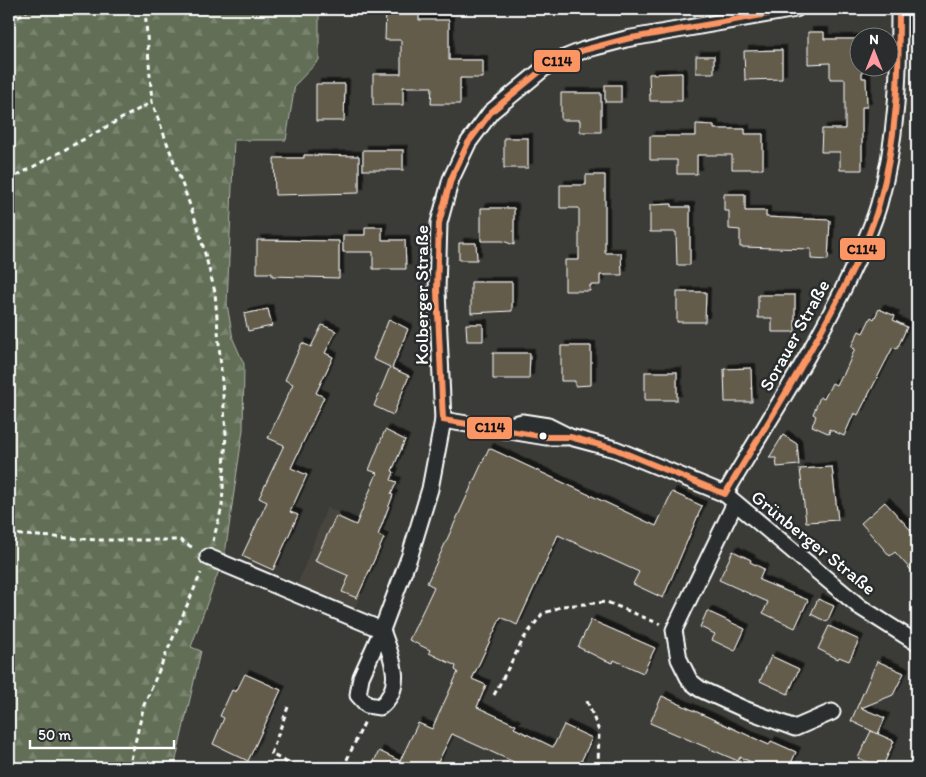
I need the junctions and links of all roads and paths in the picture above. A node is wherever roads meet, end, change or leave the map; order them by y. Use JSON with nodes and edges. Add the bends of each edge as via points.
{"nodes":[{"id":1,"x":29,"y":9,"type":"edge"},
{"id":2,"x":145,"y":9,"type":"edge"},
{"id":3,"x":796,"y":9,"type":"edge"},
{"id":4,"x":899,"y":9,"type":"edge"},
{"id":5,"x":768,"y":11,"type":"edge"},
{"id":6,"x":9,"y":16,"type":"edge"},
{"id":7,"x":152,"y":102,"type":"junction"},
{"id":8,"x":9,"y":180,"type":"edge"},
{"id":9,"x":443,"y":420,"type":"junction"},
{"id":10,"x":730,"y":498,"type":"junction"},
{"id":11,"x":9,"y":534,"type":"edge"},
{"id":12,"x":208,"y":557,"type":"junction"},
{"id":13,"x":382,"y":630,"type":"junction"},
{"id":14,"x":674,"y":630,"type":"junction"},
{"id":15,"x":917,"y":643,"type":"edge"},
{"id":16,"x":494,"y":695,"type":"dead end"},
{"id":17,"x":587,"y":701,"type":"dead end"},
{"id":18,"x":373,"y":706,"type":"junction"},
{"id":19,"x":288,"y":707,"type":"dead end"},
{"id":20,"x":832,"y":712,"type":"dead end"},
{"id":21,"x":129,"y":768,"type":"edge"},
{"id":22,"x":298,"y":768,"type":"edge"},
{"id":23,"x":344,"y":768,"type":"edge"},
{"id":24,"x":598,"y":768,"type":"edge"}],
"edges":[{"from":1,"to":6,"type":"path","via":[[18,17]]},
{"from":2,"to":7,"type":"path"},
{"from":3,"to":5,"type":"street","name":"Kolberger Straße"},
{"from":4,"to":10,"type":"street","name":"Sorauer Straße","via":[[898,77],[891,143],[879,204],[867,238],[826,325]]},
{"from":5,"to":9,"type":"street","name":"Kolberger Straße","via":[[584,50],[549,64],[491,112],[468,143],[451,179],[439,223],[437,292]]},
{"from":7,"to":8,"type":"path"},
{"from":7,"to":12,"type":"path","via":[[198,226],[214,292],[226,434],[222,507]]},
{"from":9,"to":10,"type":"street","name":"Grünberger Straße","via":[[498,428],[522,422],[548,426]]},
{"from":9,"to":13,"type":"street","name":"Kolberger Straße","via":[[430,490]]},
{"from":10,"to":14,"type":"street","name":"Sorauer Straße"},
{"from":10,"to":15,"type":"street","name":"Grünberger Straße","via":[[860,607]]},
{"from":11,"to":12,"type":"path","via":[[99,540],[180,540]]},
{"from":12,"to":13,"type":"street"},
{"from":12,"to":21,"type":"path","via":[[144,705]]},
{"from":13,"to":18,"type":"street","name":"Kolberger Straße","via":[[358,695],[366,705]]},
{"from":13,"to":18,"type":"street","via":[[395,666],[394,684],[389,700],[380,707]]},
{"from":14,"to":16,"type":"path","via":[[607,602],[563,606],[542,614],[524,638]]},
{"from":14,"to":20,"type":"street","via":[[684,672],[700,689],[795,728]]},
{"from":17,"to":24,"type":"path","via":[[599,731]]},
{"from":18,"to":23,"type":"path"},
{"from":19,"to":22,"type":"path","via":[[271,754]]}]}
